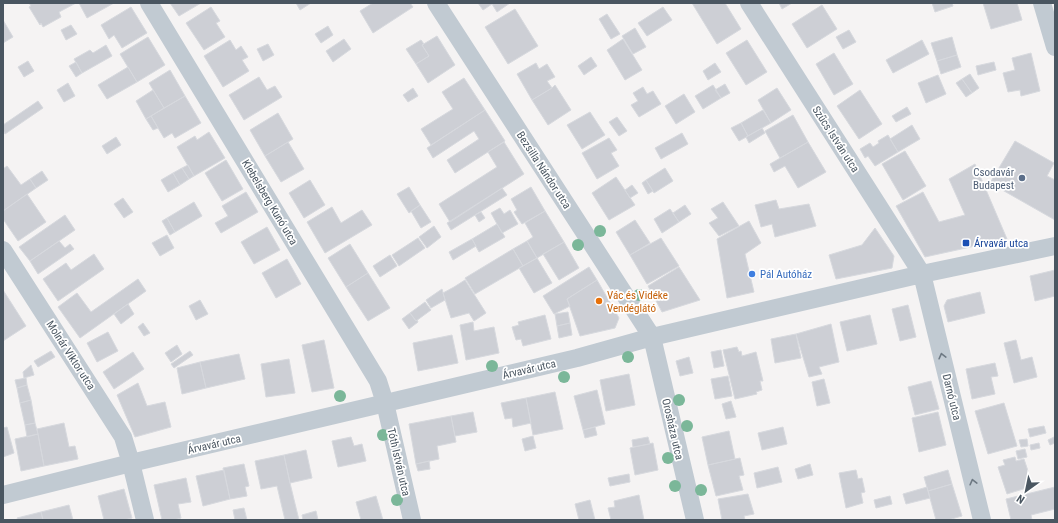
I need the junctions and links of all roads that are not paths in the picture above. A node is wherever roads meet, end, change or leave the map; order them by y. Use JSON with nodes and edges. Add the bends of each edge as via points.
{"nodes":[{"id":1,"x":149,"y":3,"type":"edge"},
{"id":2,"x":436,"y":3,"type":"edge"},
{"id":3,"x":749,"y":3,"type":"edge"},
{"id":4,"x":1042,"y":3,"type":"edge"},
{"id":5,"x":1055,"y":47,"type":"edge"},
{"id":6,"x":1055,"y":246,"type":"edge"},
{"id":7,"x":3,"y":250,"type":"edge"},
{"id":8,"x":922,"y":274,"type":"junction"},
{"id":9,"x":652,"y":337,"type":"junction"},
{"id":10,"x":386,"y":403,"type":"junction"},
{"id":11,"x":132,"y":463,"type":"junction"},
{"id":12,"x":3,"y":495,"type":"edge"},
{"id":13,"x":145,"y":520,"type":"edge"},
{"id":14,"x":412,"y":520,"type":"edge"},
{"id":15,"x":695,"y":520,"type":"edge"},
{"id":16,"x":982,"y":520,"type":"edge"}],
"edges":[{"from":1,"to":10,"type":"street","name":"Klebelsberg Kunó utca","via":[[378,381]]},
{"from":2,"to":9,"type":"street","name":"Bezsilla Nándor utca"},
{"from":3,"to":8,"type":"street","name":"Szűcs István utca"},
{"from":4,"to":5,"type":"street"},
{"from":6,"to":8,"type":"street","name":"Árvavár utca"},
{"from":7,"to":11,"type":"street","name":"Molnár Viktor utca","via":[[124,437]]},
{"from":8,"to":9,"type":"street","name":"Árvavár utca"},
{"from":16,"to":8,"type":"street","name":"Darnó utca","one_way":true},
{"from":9,"to":10,"type":"street","name":"Árvavár utca","via":[[577,358]]},
{"from":9,"to":15,"type":"street","name":"Orosháza utca"},
{"from":10,"to":11,"type":"street","name":"Árvavár utca"},
{"from":10,"to":14,"type":"street","name":"Tóth István utca"},
{"from":11,"to":12,"type":"street","name":"Árvavár utca"},
{"from":11,"to":13,"type":"street","name":"Molnár Viktor utca"}]}
